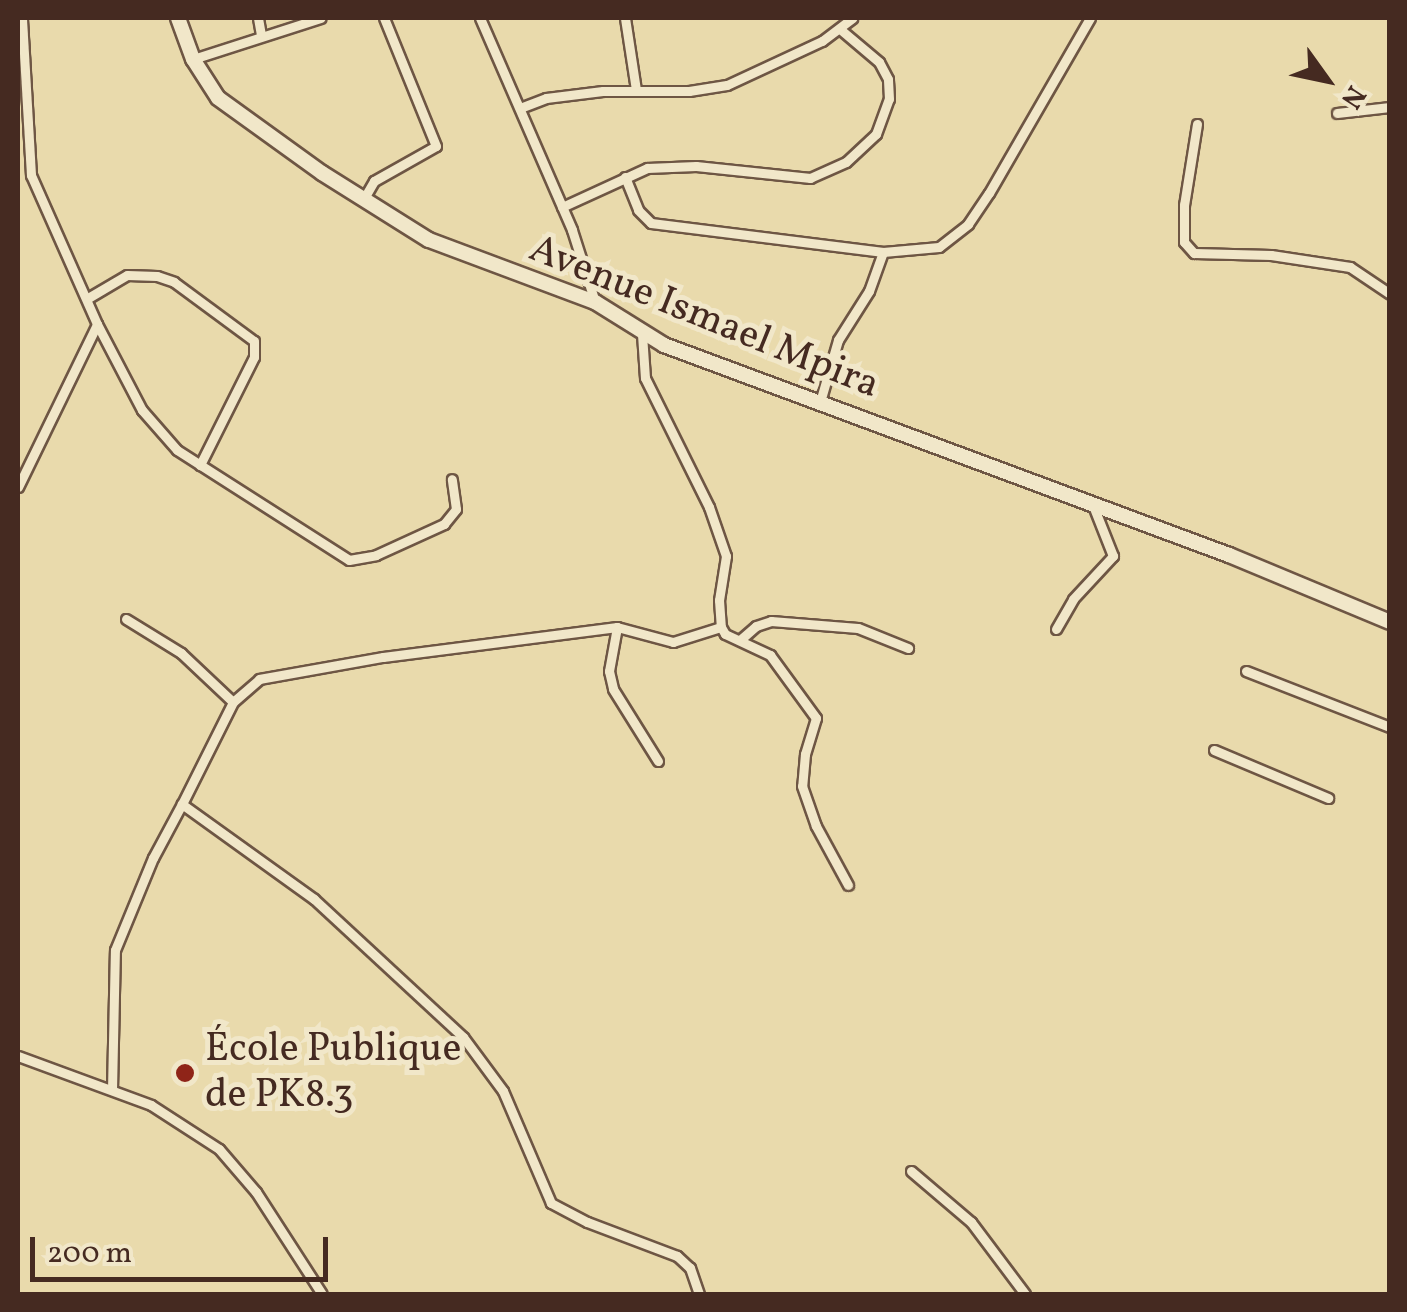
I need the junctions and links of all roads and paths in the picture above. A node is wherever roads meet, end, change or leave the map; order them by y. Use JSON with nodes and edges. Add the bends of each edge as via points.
{"nodes":[{"id":1,"x":22,"y":18,"type":"edge"},
{"id":2,"x":178,"y":18,"type":"edge"},
{"id":3,"x":258,"y":18,"type":"edge"},
{"id":4,"x":321,"y":18,"type":"edge"},
{"id":5,"x":384,"y":18,"type":"edge"},
{"id":6,"x":480,"y":18,"type":"edge"},
{"id":7,"x":626,"y":18,"type":"edge"},
{"id":8,"x":852,"y":18,"type":"edge"},
{"id":9,"x":1090,"y":18,"type":"edge"},
{"id":10,"x":840,"y":29,"type":"junction"},
{"id":11,"x":261,"y":35,"type":"junction"},
{"id":12,"x":192,"y":59,"type":"junction"},
{"id":13,"x":636,"y":90,"type":"junction"},
{"id":14,"x":1390,"y":107,"type":"edge"},
{"id":15,"x":520,"y":108,"type":"junction"},
{"id":16,"x":1338,"y":113,"type":"dead end"},
{"id":17,"x":1197,"y":124,"type":"dead end"},
{"id":18,"x":625,"y":176,"type":"junction"},
{"id":19,"x":363,"y":200,"type":"junction"},
{"id":20,"x":562,"y":206,"type":"junction"},
{"id":21,"x":883,"y":252,"type":"junction"},
{"id":22,"x":1390,"y":294,"type":"edge"},
{"id":23,"x":88,"y":298,"type":"junction"},
{"id":24,"x":596,"y":302,"type":"junction"},
{"id":25,"x":97,"y":324,"type":"junction"},
{"id":26,"x":642,"y":334,"type":"junction"},
{"id":27,"x":820,"y":402,"type":"junction"},
{"id":28,"x":200,"y":465,"type":"junction"},
{"id":29,"x":452,"y":478,"type":"dead end"},
{"id":30,"x":18,"y":487,"type":"edge"},
{"id":31,"x":1094,"y":508,"type":"junction"},
{"id":32,"x":126,"y":618,"type":"dead end"},
{"id":33,"x":1390,"y":622,"type":"edge"},
{"id":34,"x":617,"y":627,"type":"junction"},
{"id":35,"x":721,"y":628,"type":"junction"},
{"id":36,"x":1056,"y":629,"type":"dead end"},
{"id":37,"x":740,"y":640,"type":"junction"},
{"id":38,"x":908,"y":648,"type":"dead end"},
{"id":39,"x":1246,"y":671,"type":"dead end"},
{"id":40,"x":233,"y":702,"type":"junction"},
{"id":41,"x":1390,"y":727,"type":"edge"},
{"id":42,"x":1214,"y":750,"type":"dead end"},
{"id":43,"x":658,"y":761,"type":"dead end"},
{"id":44,"x":1328,"y":798,"type":"dead end"},
{"id":45,"x":182,"y":804,"type":"junction"},
{"id":46,"x":848,"y":885,"type":"dead end"},
{"id":47,"x":18,"y":1056,"type":"edge"},
{"id":48,"x":112,"y":1090,"type":"junction"},
{"id":49,"x":910,"y":1171,"type":"dead end"},
{"id":50,"x":322,"y":1294,"type":"edge"},
{"id":51,"x":699,"y":1294,"type":"edge"},
{"id":52,"x":1024,"y":1294,"type":"edge"}],
"edges":[{"from":1,"to":23,"type":"street","via":[[30,175]]},
{"from":2,"to":12,"type":"main road","name":"Avenue Ismael Mpira"},
{"from":3,"to":11,"type":"street"},
{"from":4,"to":11,"type":"street"},
{"from":5,"to":19,"type":"street","via":[[436,146],[374,181]]},
{"from":6,"to":15,"type":"street"},
{"from":7,"to":13,"type":"street"},
{"from":8,"to":10,"type":"street"},
{"from":9,"to":21,"type":"street","via":[[968,224],[939,247]]},
{"from":10,"to":13,"type":"street","via":[[727,85]]},
{"from":10,"to":18,"type":"street","via":[[879,62],[890,99],[876,134],[846,162],[810,178],[696,166]]},
{"from":11,"to":12,"type":"street"},
{"from":12,"to":19,"type":"main road","name":"Avenue Ismael Mpira","via":[[218,98]]},
{"from":13,"to":15,"type":"street","via":[[546,98]]},
{"from":14,"to":16,"type":"street"},
{"from":15,"to":20,"type":"street"},
{"from":17,"to":22,"type":"street","via":[[1184,206],[1184,242],[1194,252],[1350,267]]},
{"from":18,"to":20,"type":"street"},
{"from":18,"to":21,"type":"street","via":[[638,210],[651,223]]},
{"from":19,"to":24,"type":"main road","name":"Avenue Ismael Mpira","via":[[458,254]]},
{"from":20,"to":24,"type":"street"},
{"from":21,"to":27,"type":"street","via":[[869,291],[838,340]]},
{"from":23,"to":25,"type":"street"},
{"from":23,"to":28,"type":"street","via":[[127,275],[157,276],[254,341],[254,357]]},
{"from":24,"to":26,"type":"main road","name":"Avenue Ismael Mpira"},
{"from":25,"to":28,"type":"street","via":[[150,420]]},
{"from":25,"to":30,"type":"street"},
{"from":26,"to":27,"type":"main road","name":"Avenue Ismael Mpira"},
{"from":26,"to":35,"type":"street","via":[[645,378],[726,556]]},
{"from":27,"to":31,"type":"main road","name":"Avenue Ismael Mpira"},
{"from":28,"to":29,"type":"street","via":[[349,560],[444,524],[456,509]]},
{"from":31,"to":33,"type":"main road","name":"Avenue Ismael Mpira"},
{"from":31,"to":36,"type":"street","via":[[1113,556],[1073,599]]},
{"from":32,"to":40,"type":"street","via":[[181,653]]},
{"from":34,"to":35,"type":"street","via":[[673,642]]},
{"from":34,"to":40,"type":"street","via":[[291,672],[260,679]]},
{"from":34,"to":43,"type":"street","via":[[609,671],[613,689]]},
{"from":35,"to":37,"type":"street"},
{"from":37,"to":38,"type":"street","via":[[771,621],[858,628]]},
{"from":37,"to":46,"type":"street","via":[[770,655],[812,707],[816,727],[802,786]]},
{"from":39,"to":41,"type":"street"},
{"from":40,"to":45,"type":"street"},
{"from":42,"to":44,"type":"street"},
{"from":45,"to":48,"type":"street","via":[[115,950]]},
{"from":45,"to":51,"type":"street","via":[[314,899],[462,1037],[503,1091],[551,1203],[678,1256]]},
{"from":47,"to":48,"type":"street"},
{"from":48,"to":50,"type":"street","via":[[170,1114],[220,1149]]},
{"from":49,"to":52,"type":"street","via":[[972,1222]]}]}
